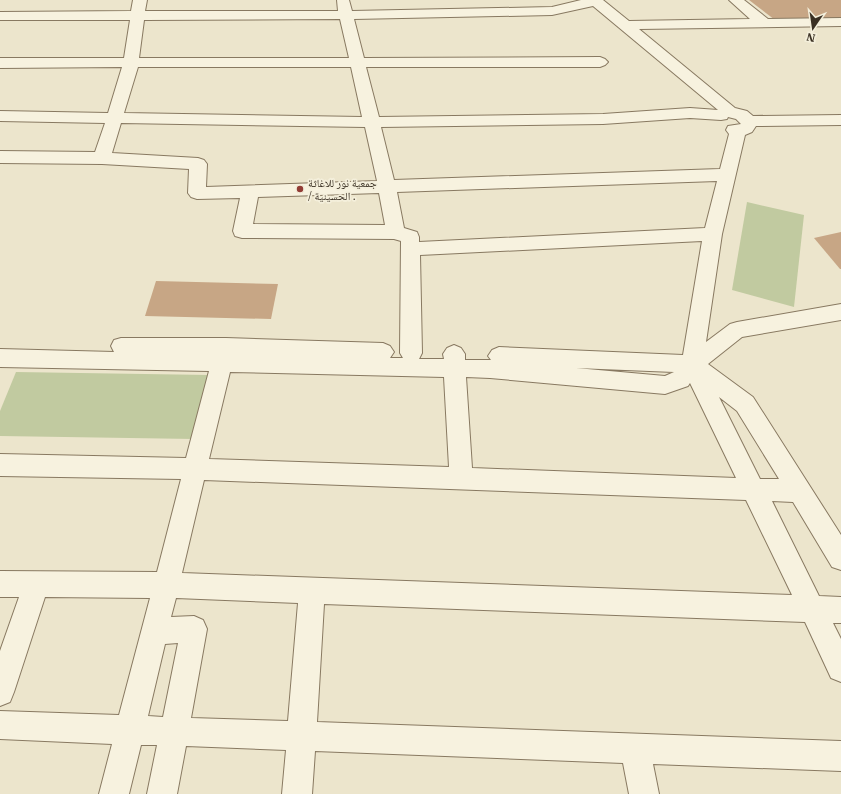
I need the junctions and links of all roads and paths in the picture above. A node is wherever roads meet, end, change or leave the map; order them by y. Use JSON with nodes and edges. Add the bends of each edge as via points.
{"nodes":[{"id":1,"x":595,"y":0,"type":"edge"},
{"id":2,"x":736,"y":0,"type":"edge"},
{"id":3,"x":139,"y":7,"type":"edge"},
{"id":4,"x":345,"y":7,"type":"edge"},
{"id":5,"x":0,"y":16,"type":"edge"},
{"id":6,"x":841,"y":22,"type":"edge"},
{"id":7,"x":764,"y":23,"type":"junction"},
{"id":8,"x":626,"y":25,"type":"junction"},
{"id":9,"x":357,"y":62,"type":"junction"},
{"id":10,"x":600,"y":62,"type":"dead end"},
{"id":11,"x":0,"y":63,"type":"edge"},
{"id":12,"x":131,"y":64,"type":"junction"},
{"id":13,"x":0,"y":116,"type":"edge"},
{"id":14,"x":115,"y":118,"type":"junction"},
{"id":15,"x":735,"y":120,"type":"junction"},
{"id":16,"x":841,"y":120,"type":"edge"},
{"id":17,"x":372,"y":122,"type":"junction"},
{"id":18,"x":0,"y":156,"type":"edge"},
{"id":19,"x":102,"y":158,"type":"junction"},
{"id":20,"x":727,"y":175,"type":"junction"},
{"id":21,"x":386,"y":186,"type":"junction"},
{"id":22,"x":250,"y":191,"type":"junction"},
{"id":23,"x":395,"y":232,"type":"junction"},
{"id":24,"x":712,"y":234,"type":"junction"},
{"id":25,"x":410,"y":249,"type":"junction"},
{"id":26,"x":841,"y":312,"type":"edge"},
{"id":27,"x":0,"y":346,"type":"edge"},
{"id":28,"x":411,"y":353,"type":"junction"},
{"id":29,"x":224,"y":355,"type":"junction"},
{"id":30,"x":0,"y":358,"type":"edge"},
{"id":31,"x":454,"y":361,"type":"junction"},
{"id":32,"x":692,"y":364,"type":"junction"},
{"id":33,"x":0,"y":465,"type":"edge"},
{"id":34,"x":195,"y":469,"type":"junction"},
{"id":35,"x":461,"y":479,"type":"junction"},
{"id":36,"x":753,"y":490,"type":"junction"},
{"id":37,"x":799,"y":491,"type":"junction"},
{"id":38,"x":841,"y":558,"type":"edge"},
{"id":39,"x":0,"y":584,"type":"edge"},
{"id":40,"x":36,"y":584,"type":"junction"},
{"id":41,"x":166,"y":586,"type":"junction"},
{"id":42,"x":312,"y":591,"type":"junction"},
{"id":43,"x":811,"y":608,"type":"junction"},
{"id":44,"x":841,"y":610,"type":"edge"},
{"id":45,"x":155,"y":631,"type":"junction"},
{"id":46,"x":841,"y":668,"type":"edge"},
{"id":47,"x":0,"y":692,"type":"edge"},
{"id":48,"x":0,"y":725,"type":"edge"},
{"id":49,"x":130,"y":728,"type":"junction"},
{"id":50,"x":174,"y":730,"type":"junction"},
{"id":51,"x":301,"y":735,"type":"junction"},
{"id":52,"x":635,"y":748,"type":"junction"},
{"id":53,"x":841,"y":756,"type":"edge"},
{"id":54,"x":114,"y":794,"type":"edge"},
{"id":55,"x":162,"y":794,"type":"edge"},
{"id":56,"x":297,"y":794,"type":"edge"},
{"id":57,"x":644,"y":794,"type":"edge"}],
"edges":[{"from":1,"to":4,"type":"street","via":[[552,11]]},
{"from":1,"to":8,"type":"street"},
{"from":2,"to":7,"type":"street"},
{"from":3,"to":4,"type":"street"},
{"from":3,"to":5,"type":"street"},
{"from":3,"to":12,"type":"street"},
{"from":4,"to":9,"type":"street"},
{"from":6,"to":7,"type":"street"},
{"from":7,"to":8,"type":"street"},
{"from":8,"to":15,"type":"street"},
{"from":9,"to":10,"type":"street"},
{"from":9,"to":12,"type":"street"},
{"from":9,"to":17,"type":"street"},
{"from":11,"to":12,"type":"street"},
{"from":12,"to":14,"type":"street"},
{"from":13,"to":14,"type":"street"},
{"from":14,"to":17,"type":"street"},
{"from":14,"to":19,"type":"street"},
{"from":15,"to":16,"type":"street"},
{"from":15,"to":17,"type":"street","via":[[701,113],[603,119]]},
{"from":15,"to":20,"type":"street"},
{"from":17,"to":21,"type":"street"},
{"from":18,"to":19,"type":"street"},
{"from":19,"to":22,"type":"street","via":[[198,164],[197,193]]},
{"from":20,"to":21,"type":"street"},
{"from":20,"to":24,"type":"street"},
{"from":21,"to":22,"type":"street"},
{"from":21,"to":23,"type":"street"},
{"from":22,"to":23,"type":"street","via":[[242,231]]},
{"from":23,"to":25,"type":"street","via":[[410,237]]},
{"from":24,"to":25,"type":"street"},
{"from":24,"to":32,"type":"street"},
{"from":25,"to":28,"type":"street"},
{"from":26,"to":32,"type":"street","via":[[737,330]]},
{"from":27,"to":29,"type":"street"},
{"from":28,"to":29,"type":"street"},
{"from":28,"to":31,"type":"street"},
{"from":29,"to":30,"type":"street"},
{"from":29,"to":31,"type":"street"},
{"from":29,"to":34,"type":"street"},
{"from":31,"to":32,"type":"street","via":[[490,369],[665,385],[680,380]]},
{"from":31,"to":35,"type":"street"},
{"from":32,"to":36,"type":"street"},
{"from":32,"to":37,"type":"street","via":[[745,404]]},
{"from":33,"to":34,"type":"street"},
{"from":34,"to":35,"type":"street"},
{"from":34,"to":41,"type":"street"},
{"from":35,"to":36,"type":"street"},
{"from":36,"to":37,"type":"street"},
{"from":36,"to":43,"type":"street"},
{"from":37,"to":38,"type":"street"},
{"from":39,"to":40,"type":"street"},
{"from":40,"to":41,"type":"street"},
{"from":40,"to":47,"type":"street"},
{"from":41,"to":42,"type":"street"},
{"from":41,"to":45,"type":"street"},
{"from":42,"to":43,"type":"street"},
{"from":42,"to":51,"type":"street"},
{"from":43,"to":44,"type":"street"},
{"from":43,"to":46,"type":"street"},
{"from":45,"to":49,"type":"street"},
{"from":45,"to":50,"type":"street","via":[[194,629]]},
{"from":48,"to":49,"type":"street"},
{"from":49,"to":50,"type":"street"},
{"from":49,"to":54,"type":"street"},
{"from":50,"to":51,"type":"street"},
{"from":50,"to":55,"type":"street"},
{"from":51,"to":52,"type":"street"},
{"from":51,"to":56,"type":"street"},
{"from":52,"to":53,"type":"street"},
{"from":52,"to":57,"type":"street"}]}
